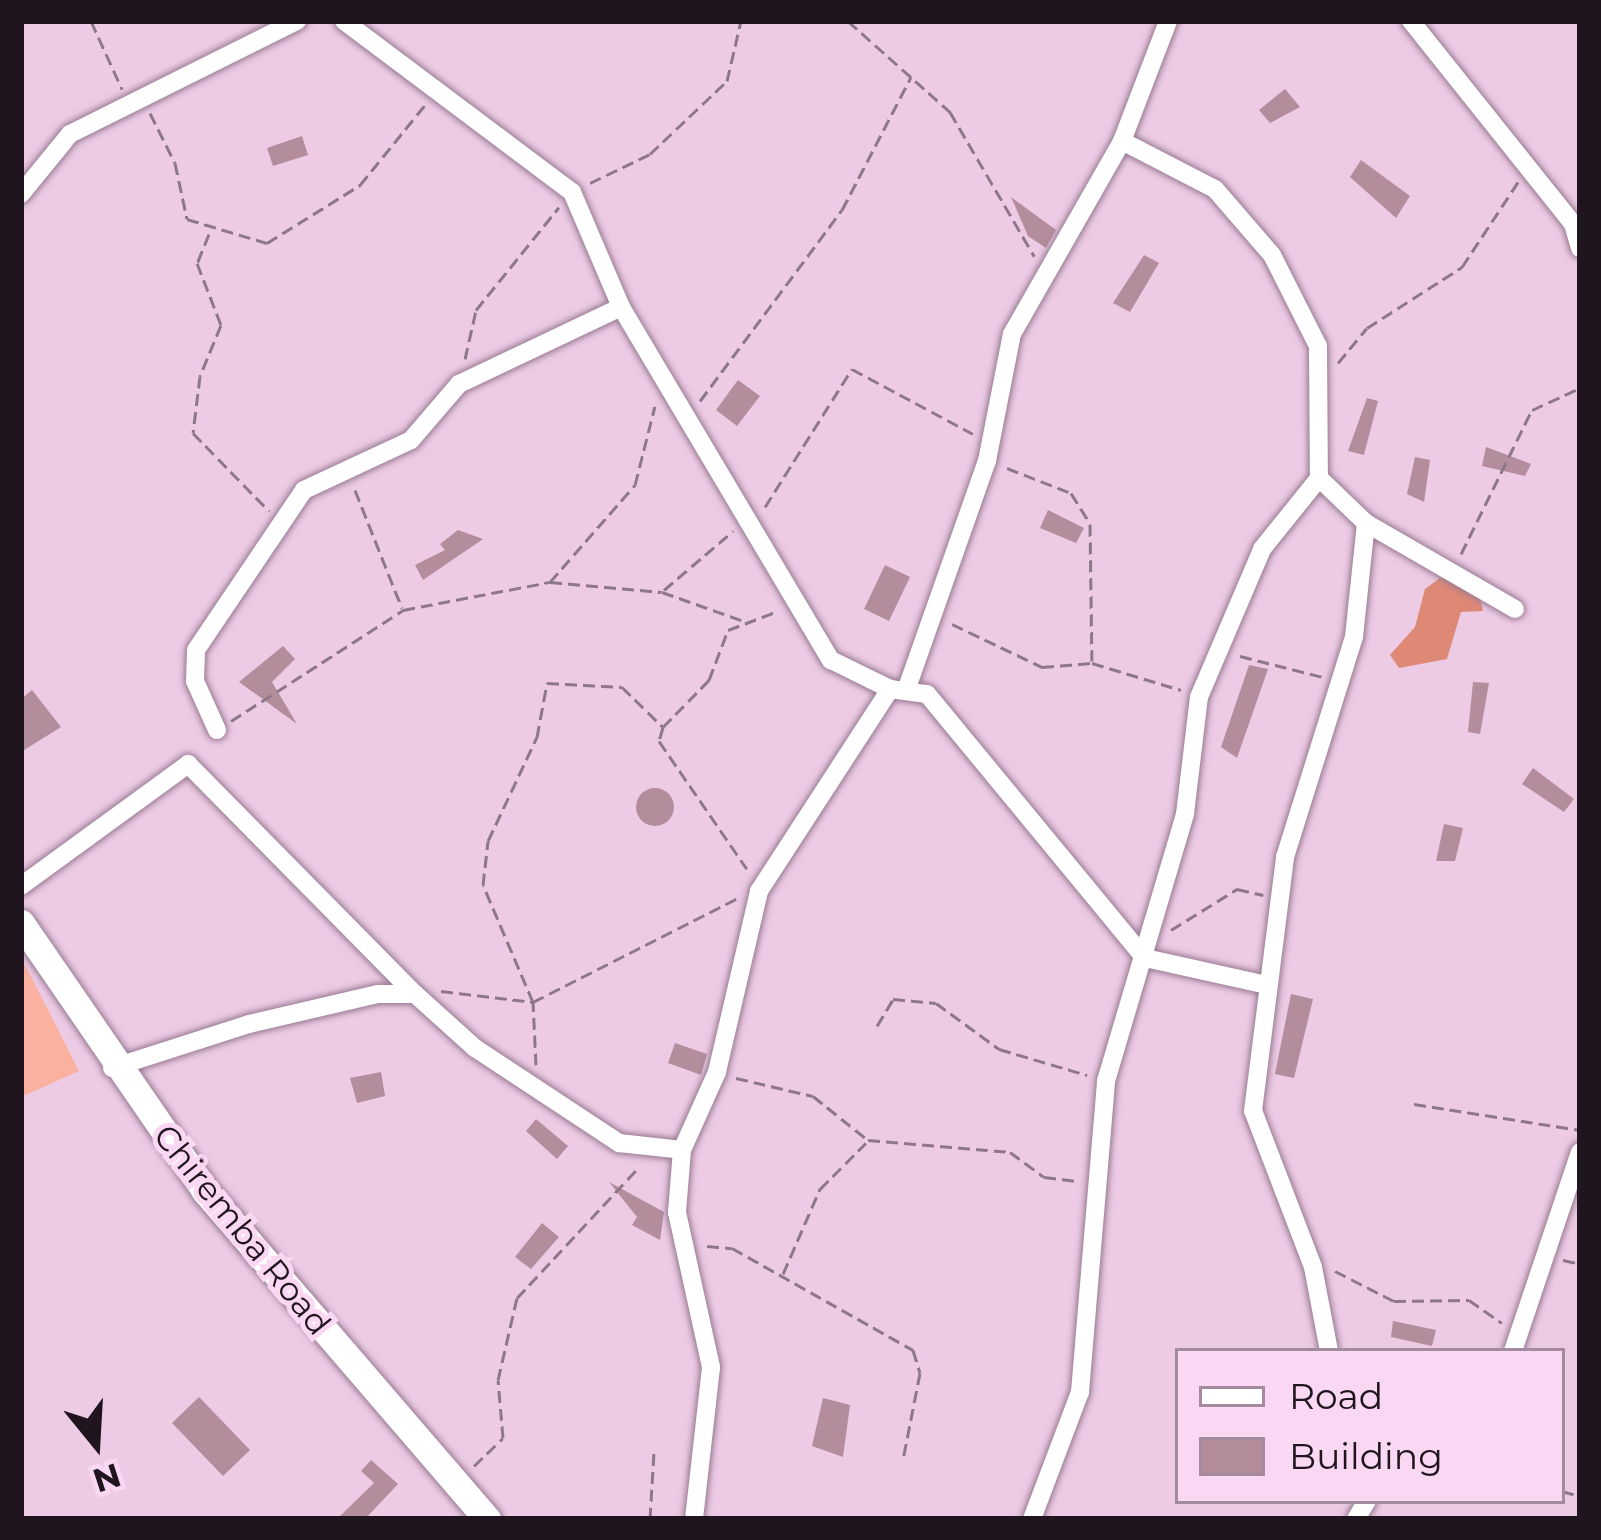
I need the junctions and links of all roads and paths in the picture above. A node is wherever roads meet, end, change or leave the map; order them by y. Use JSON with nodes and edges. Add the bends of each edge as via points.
{"nodes":[{"id":1,"x":91,"y":21,"type":"edge"},
{"id":2,"x":298,"y":21,"type":"edge"},
{"id":3,"x":344,"y":21,"type":"edge"},
{"id":4,"x":848,"y":21,"type":"edge"},
{"id":5,"x":1168,"y":21,"type":"edge"},
{"id":6,"x":1411,"y":21,"type":"edge"},
{"id":7,"x":859,"y":24,"type":"edge"},
{"id":8,"x":911,"y":77,"type":"junction"},
{"id":9,"x":434,"y":95,"type":"junction"},
{"id":10,"x":136,"y":104,"type":"junction"},
{"id":11,"x":1122,"y":141,"type":"junction"},
{"id":12,"x":1527,"y":172,"type":"junction"},
{"id":13,"x":21,"y":194,"type":"edge"},
{"id":14,"x":209,"y":232,"type":"junction"},
{"id":15,"x":1580,"y":248,"type":"edge"},
{"id":16,"x":1049,"y":272,"type":"junction"},
{"id":17,"x":622,"y":307,"type":"junction"},
{"id":18,"x":1580,"y":388,"type":"edge"},
{"id":19,"x":675,"y":389,"type":"junction"},
{"id":20,"x":1314,"y":393,"type":"junction"},
{"id":21,"x":692,"y":414,"type":"junction"},
{"id":22,"x":989,"y":452,"type":"junction"},
{"id":23,"x":349,"y":472,"type":"junction"},
{"id":24,"x":1319,"y":478,"type":"junction"},
{"id":25,"x":754,"y":517,"type":"junction"},
{"id":26,"x":274,"y":521,"type":"junction"},
{"id":27,"x":1366,"y":523,"type":"junction"},
{"id":28,"x":1455,"y":567,"type":"junction"},
{"id":29,"x":550,"y":582,"type":"junction"},
{"id":30,"x":662,"y":592,"type":"junction"},
{"id":31,"x":797,"y":604,"type":"junction"},
{"id":32,"x":1515,"y":609,"type":"dead end"},
{"id":33,"x":403,"y":610,"type":"junction"},
{"id":34,"x":930,"y":614,"type":"junction"},
{"id":35,"x":749,"y":623,"type":"junction"},
{"id":36,"x":1220,"y":651,"type":"junction"},
{"id":37,"x":1092,"y":663,"type":"junction"},
{"id":38,"x":1336,"y":681,"type":"junction"},
{"id":39,"x":899,"y":687,"type":"junction"},
{"id":40,"x":1199,"y":697,"type":"junction"},
{"id":41,"x":663,"y":727,"type":"junction"},
{"id":42,"x":217,"y":730,"type":"joint"},
{"id":43,"x":21,"y":886,"type":"edge"},
{"id":44,"x":759,"y":891,"type":"junction"},
{"id":45,"x":1279,"y":898,"type":"junction"},
{"id":46,"x":21,"y":923,"type":"edge"},
{"id":47,"x":1147,"y":951,"type":"junction"},
{"id":48,"x":1268,"y":985,"type":"junction"},
{"id":49,"x":416,"y":994,"type":"junction"},
{"id":50,"x":533,"y":1002,"type":"junction"},
{"id":51,"x":877,"y":1026,"type":"dead end"},
{"id":52,"x":112,"y":1068,"type":"junction"},
{"id":53,"x":717,"y":1072,"type":"junction"},
{"id":54,"x":1106,"y":1081,"type":"junction"},
{"id":55,"x":536,"y":1085,"type":"junction"},
{"id":56,"x":1414,"y":1104,"type":"dead end"},
{"id":57,"x":1580,"y":1130,"type":"edge"},
{"id":58,"x":868,"y":1141,"type":"junction"},
{"id":59,"x":682,"y":1150,"type":"junction"},
{"id":60,"x":651,"y":1151,"type":"junction"},
{"id":61,"x":1580,"y":1152,"type":"edge"},
{"id":62,"x":1092,"y":1183,"type":"junction"},
{"id":63,"x":686,"y":1245,"type":"junction"},
{"id":64,"x":1313,"y":1267,"type":"junction"},
{"id":65,"x":782,"y":1276,"type":"junction"},
{"id":66,"x":1515,"y":1343,"type":"edge"},
{"id":67,"x":1328,"y":1348,"type":"edge"},
{"id":68,"x":654,"y":1452,"type":"dead end"},
{"id":69,"x":903,"y":1460,"type":"dead end"},
{"id":70,"x":456,"y":1485,"type":"junction"},
{"id":71,"x":487,"y":1519,"type":"edge"},
{"id":72,"x":650,"y":1519,"type":"edge"},
{"id":73,"x":694,"y":1519,"type":"edge"},
{"id":74,"x":1032,"y":1519,"type":"edge"}],
"edges":[{"from":1,"to":10,"type":"path"},
{"from":2,"to":10,"type":"street"},
{"from":3,"to":9,"type":"street"},
{"from":4,"to":7,"type":"path"},
{"from":5,"to":11,"type":"street"},
{"from":6,"to":12,"type":"street"},
{"from":7,"to":8,"type":"path"},
{"from":8,"to":16,"type":"path","via":[[950,112],[1012,228]]},
{"from":8,"to":21,"type":"path","via":[[842,210]]},
{"from":9,"to":14,"type":"path","via":[[360,185],[267,243]]},
{"from":9,"to":17,"type":"street","via":[[572,192]]},
{"from":10,"to":13,"type":"street","via":[[70,134]]},
{"from":10,"to":14,"type":"path","via":[[176,163],[187,218]]},
{"from":11,"to":16,"type":"street"},
{"from":11,"to":20,"type":"street","via":[[1237,207],[1318,346]]},
{"from":12,"to":15,"type":"street","via":[[1573,224]]},
{"from":12,"to":20,"type":"path","via":[[1462,267],[1367,328]]},
{"from":14,"to":26,"type":"path","via":[[197,263],[221,325],[200,376],[193,433]]},
{"from":16,"to":22,"type":"street","via":[[1012,334]]},
{"from":17,"to":19,"type":"street"},
{"from":17,"to":23,"type":"street","via":[[459,384],[412,440]]},
{"from":18,"to":28,"type":"path","via":[[1532,410]]},
{"from":19,"to":21,"type":"street"},
{"from":19,"to":29,"type":"path","via":[[646,421],[635,485]]},
{"from":20,"to":24,"type":"street"},
{"from":21,"to":25,"type":"street","via":[[716,476]]},
{"from":22,"to":25,"type":"path","via":[[852,369],[781,495]]},
{"from":22,"to":34,"type":"street"},
{"from":22,"to":37,"type":"path","via":[[1071,493],[1090,524]]},
{"from":23,"to":26,"type":"street","via":[[308,486]]},
{"from":23,"to":33,"type":"path"},
{"from":24,"to":27,"type":"street"},
{"from":24,"to":36,"type":"street","via":[[1262,549]]},
{"from":25,"to":30,"type":"path","via":[[687,562]]},
{"from":25,"to":31,"type":"street"},
{"from":26,"to":42,"type":"street","via":[[196,650],[195,681]]},
{"from":27,"to":28,"type":"street"},
{"from":27,"to":38,"type":"street","via":[[1354,637]]},
{"from":28,"to":32,"type":"street"},
{"from":29,"to":30,"type":"path"},
{"from":29,"to":33,"type":"path"},
{"from":30,"to":35,"type":"path"},
{"from":31,"to":35,"type":"path"},
{"from":31,"to":39,"type":"street","via":[[832,660]]},
{"from":33,"to":42,"type":"path"},
{"from":34,"to":37,"type":"path","via":[[1042,667]]},
{"from":34,"to":39,"type":"street"},
{"from":35,"to":41,"type":"path","via":[[728,630],[709,680]]},
{"from":36,"to":38,"type":"path"},
{"from":36,"to":40,"type":"street"},
{"from":37,"to":40,"type":"path"},
{"from":38,"to":45,"type":"street"},
{"from":39,"to":44,"type":"street"},
{"from":39,"to":47,"type":"street","via":[[946,712]]},
{"from":40,"to":47,"type":"street","via":[[1185,814]]},
{"from":41,"to":44,"type":"path","via":[[659,741]]},
{"from":41,"to":50,"type":"path","via":[[622,687],[547,683],[537,737],[488,841],[483,885]]},
{"from":43,"to":49,"type":"street","via":[[188,764]]},
{"from":44,"to":50,"type":"path","via":[[708,906]]},
{"from":44,"to":53,"type":"street"},
{"from":45,"to":47,"type":"path","via":[[1237,889]]},
{"from":45,"to":48,"type":"street"},
{"from":46,"to":52,"type":"main road","name":"Chiremba Road"},
{"from":47,"to":48,"type":"street"},
{"from":47,"to":54,"type":"street"},
{"from":48,"to":64,"type":"street","via":[[1253,1111]]},
{"from":49,"to":50,"type":"path","via":[[461,988]]},
{"from":49,"to":52,"type":"street","via":[[249,1024]]},
{"from":49,"to":55,"type":"street"},
{"from":50,"to":55,"type":"path"},
{"from":51,"to":54,"type":"path","via":[[893,999],[936,1003],[1000,1049]]},
{"from":52,"to":70,"type":"main road","name":"Chiremba Road"},
{"from":53,"to":58,"type":"path","via":[[813,1096]]},
{"from":53,"to":59,"type":"street"},
{"from":54,"to":62,"type":"street"},
{"from":55,"to":60,"type":"street","via":[[619,1143]]},
{"from":56,"to":57,"type":"path"},
{"from":58,"to":62,"type":"path","via":[[1010,1152],[1044,1177]]},
{"from":58,"to":65,"type":"path","via":[[820,1189]]},
{"from":59,"to":60,"type":"street"},
{"from":59,"to":63,"type":"street","via":[[675,1191]]},
{"from":60,"to":70,"type":"path","via":[[604,1213],[517,1298],[498,1380],[503,1438]]},
{"from":61,"to":66,"type":"street"},
{"from":62,"to":74,"type":"street","via":[[1080,1392]]},
{"from":63,"to":65,"type":"path","via":[[732,1248]]},
{"from":63,"to":73,"type":"street","via":[[711,1367]]},
{"from":64,"to":66,"type":"path","via":[[1352,1274],[1394,1301],[1469,1300]]},
{"from":64,"to":67,"type":"street"},
{"from":65,"to":69,"type":"path","via":[[913,1350],[920,1372]]},
{"from":68,"to":72,"type":"path"},
{"from":70,"to":71,"type":"main road","name":"Chiremba Road"}]}
